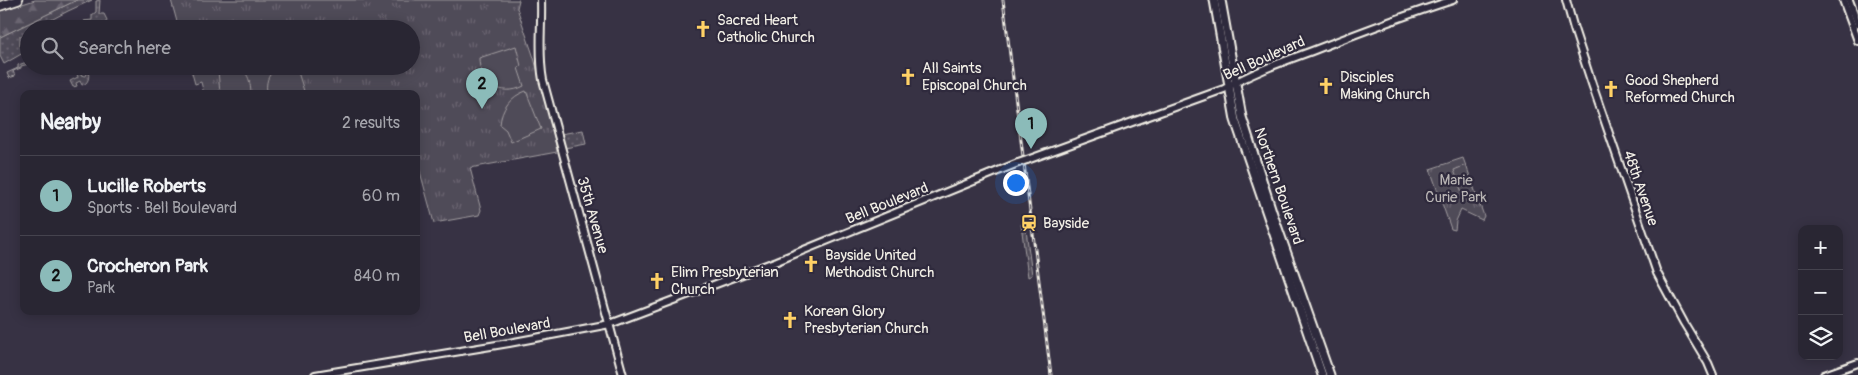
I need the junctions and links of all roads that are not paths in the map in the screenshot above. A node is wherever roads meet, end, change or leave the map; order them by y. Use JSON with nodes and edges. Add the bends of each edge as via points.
{"nodes":[{"id":1,"x":18,"y":0,"type":"edge"},
{"id":2,"x":541,"y":0,"type":"edge"},
{"id":3,"x":1214,"y":0,"type":"edge"},
{"id":4,"x":1221,"y":0,"type":"edge"},
{"id":5,"x":1453,"y":0,"type":"edge"},
{"id":6,"x":1566,"y":0,"type":"edge"},
{"id":7,"x":1843,"y":0,"type":"edge"},
{"id":8,"x":1849,"y":0,"type":"edge"},
{"id":9,"x":0,"y":6,"type":"edge"},
{"id":10,"x":1858,"y":24,"type":"edge"},
{"id":11,"x":1858,"y":41,"type":"edge"},
{"id":12,"x":1231,"y":85,"type":"junction"},
{"id":13,"x":610,"y":324,"type":"junction"},
{"id":14,"x":1858,"y":363,"type":"edge"},
{"id":15,"x":315,"y":375,"type":"edge"},
{"id":16,"x":623,"y":375,"type":"edge"},
{"id":17,"x":1322,"y":375,"type":"edge"},
{"id":18,"x":1330,"y":375,"type":"edge"},
{"id":19,"x":1713,"y":375,"type":"edge"},
{"id":20,"x":1824,"y":375,"type":"edge"}],
"edges":[{"from":1,"to":9,"type":"highway"},
{"from":2,"to":13,"type":"street","name":"35th Avenue","via":[[540,62]]},
{"from":3,"to":12,"type":"main road","name":"Northern Boulevard"},
{"from":4,"to":12,"type":"main road","name":"Northern Boulevard"},
{"from":5,"to":12,"type":"street","name":"Bell Boulevard","via":[[1321,47]]},
{"from":6,"to":19,"type":"street","name":"48th Avenue","via":[[1662,284]]},
{"from":7,"to":11,"type":"street"},
{"from":8,"to":10,"type":"street"},
{"from":12,"to":13,"type":"street","name":"Bell Boulevard","bridge":true,"via":[[1027,160]]},
{"from":12,"to":17,"type":"main road","name":"Northern Boulevard","via":[[1235,120]]},
{"from":12,"to":18,"type":"main road","name":"Northern Boulevard"},
{"from":13,"to":15,"type":"street","name":"Bell Boulevard"},
{"from":13,"to":16,"type":"street","name":"35th Avenue"},
{"from":14,"to":20,"type":"street"}]}
